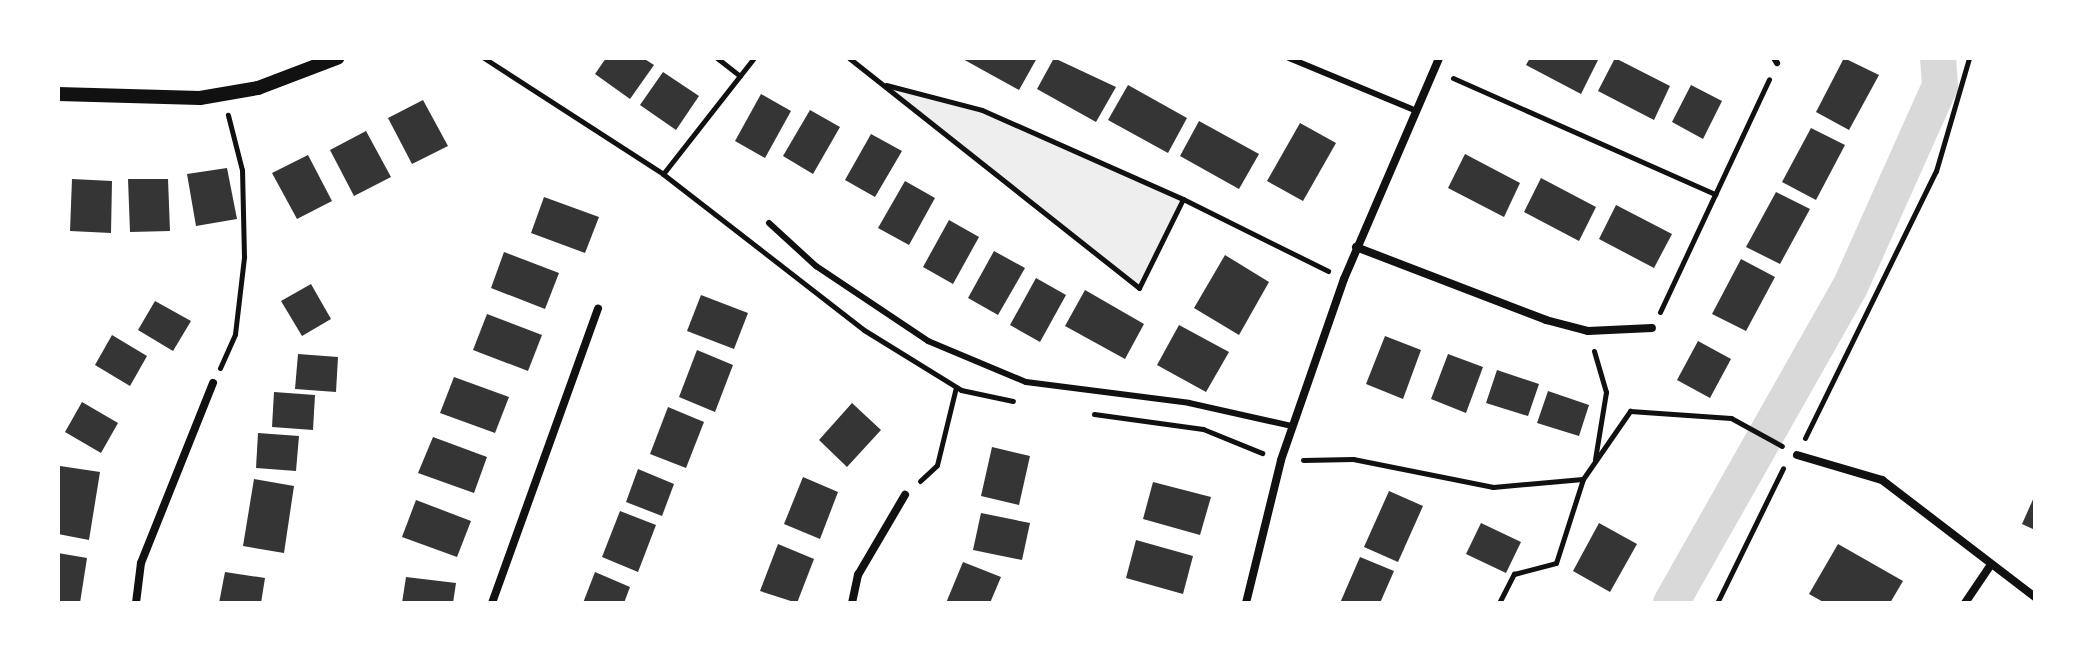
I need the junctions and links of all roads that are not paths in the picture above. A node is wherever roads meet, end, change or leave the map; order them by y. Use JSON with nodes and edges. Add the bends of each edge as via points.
{"nodes":[{"id":1,"x":337,"y":58,"type":"edge"},
{"id":2,"x":1289,"y":58,"type":"edge"},
{"id":3,"x":1439,"y":58,"type":"edge"},
{"id":4,"x":58,"y":94,"type":"edge"},
{"id":5,"x":1412,"y":109,"type":"junction"},
{"id":6,"x":769,"y":223,"type":"dead end"},
{"id":7,"x":1356,"y":247,"type":"junction"},
{"id":8,"x":598,"y":308,"type":"dead end"},
{"id":9,"x":1652,"y":328,"type":"road end"},
{"id":10,"x":213,"y":383,"type":"road end"},
{"id":11,"x":1292,"y":426,"type":"junction"},
{"id":12,"x":1797,"y":455,"type":"road end"},
{"id":13,"x":905,"y":495,"type":"road end"},
{"id":14,"x":1990,"y":566,"type":"junction"},
{"id":15,"x":2035,"y":597,"type":"edge"},
{"id":16,"x":136,"y":603,"type":"edge"},
{"id":17,"x":492,"y":603,"type":"edge"},
{"id":18,"x":852,"y":603,"type":"edge"},
{"id":19,"x":1246,"y":603,"type":"edge"},
{"id":20,"x":1965,"y":603,"type":"edge"}],
"edges":[{"from":1,"to":4,"type":"street","via":[[223,94],[146,101]]},
{"from":2,"to":5,"type":"lane"},
{"from":3,"to":5,"type":"street"},
{"from":5,"to":7,"type":"street"},
{"from":6,"to":11,"type":"lane","via":[[816,266],[928,341],[1026,382],[1189,403]]},
{"from":7,"to":9,"type":"street","via":[[1447,287],[1588,331]]},
{"from":7,"to":11,"type":"street"},
{"from":8,"to":17,"type":"street"},
{"from":10,"to":16,"type":"street","via":[[141,563]]},
{"from":11,"to":19,"type":"street"},
{"from":12,"to":14,"type":"street","via":[[1882,480]]},
{"from":13,"to":18,"type":"street","via":[[858,575]]},
{"from":14,"to":15,"type":"street"},
{"from":14,"to":20,"type":"street"}]}
